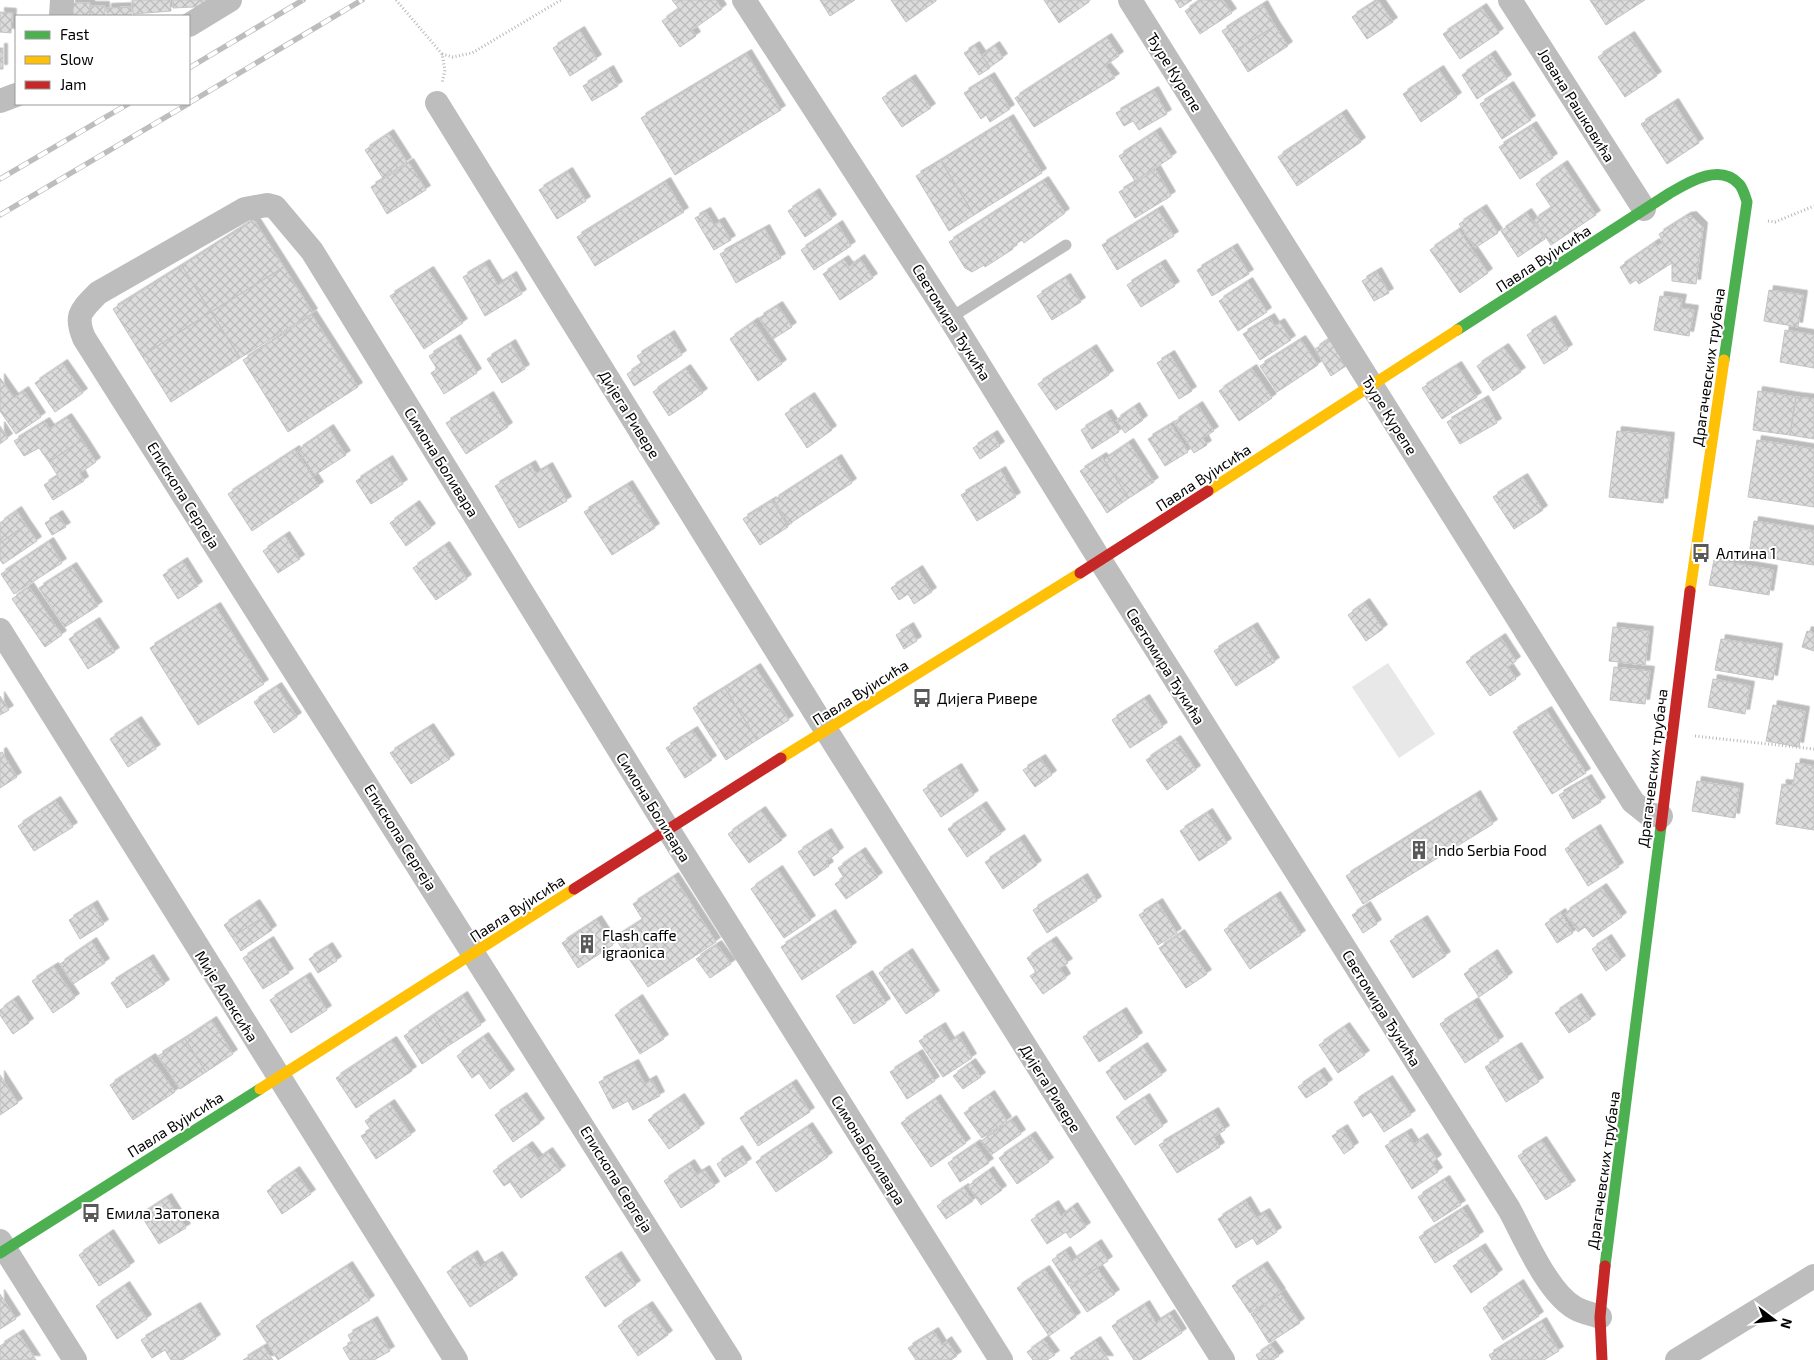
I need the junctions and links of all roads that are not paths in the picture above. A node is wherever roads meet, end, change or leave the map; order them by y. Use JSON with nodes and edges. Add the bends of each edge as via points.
{"nodes":[{"id":1,"x":62,"y":0,"type":"edge"},
{"id":2,"x":230,"y":0,"type":"edge"},
{"id":3,"x":744,"y":0,"type":"edge"},
{"id":4,"x":1130,"y":0,"type":"edge"},
{"id":5,"x":1510,"y":0,"type":"edge"},
{"id":6,"x":61,"y":15,"type":"edge"},
{"id":7,"x":190,"y":24,"type":"edge"},
{"id":8,"x":15,"y":95,"type":"edge"},
{"id":9,"x":0,"y":101,"type":"edge"},
{"id":10,"x":437,"y":103,"type":"road end"},
{"id":11,"x":1738,"y":184,"type":"joint"},
{"id":12,"x":1644,"y":209,"type":"junction"},
{"id":13,"x":1066,"y":245,"type":"dead end"},
{"id":14,"x":80,"y":312,"type":"joint"},
{"id":15,"x":950,"y":318,"type":"junction"},
{"id":16,"x":1372,"y":386,"type":"junction"},
{"id":17,"x":1100,"y":560,"type":"junction"},
{"id":18,"x":0,"y":630,"type":"edge"},
{"id":19,"x":826,"y":730,"type":"junction"},
{"id":20,"x":1661,"y":816,"type":"junction"},
{"id":21,"x":668,"y":830,"type":"junction"},
{"id":22,"x":475,"y":953,"type":"junction"},
{"id":23,"x":278,"y":1077,"type":"junction"},
{"id":24,"x":2,"y":1248,"type":"edge"},
{"id":25,"x":1814,"y":1276,"type":"edge"},
{"id":26,"x":1600,"y":1317,"type":"junction"},
{"id":27,"x":75,"y":1360,"type":"edge"},
{"id":28,"x":456,"y":1360,"type":"edge"},
{"id":29,"x":730,"y":1360,"type":"edge"},
{"id":30,"x":1001,"y":1360,"type":"edge"},
{"id":31,"x":1223,"y":1360,"type":"edge"},
{"id":32,"x":1602,"y":1360,"type":"edge"},
{"id":33,"x":1677,"y":1360,"type":"edge"}],
"edges":[{"from":1,"to":6,"type":"street"},
{"from":2,"to":7,"type":"street"},
{"from":3,"to":15,"type":"street","name":"Светомира Ђукића"},
{"from":4,"to":16,"type":"street","name":"Ђуре Курепе"},
{"from":5,"to":12,"type":"street","name":"Јована Рашковића"},
{"from":8,"to":9,"type":"street"},
{"from":10,"to":19,"type":"street","name":"Дијега Ривере"},
{"from":11,"to":12,"type":"street","name":"Павла Вујисића","via":[[1718,174],[1702,177],[1685,183]]},
{"from":11,"to":20,"type":"street","name":"Драгачевских трубача","via":[[1747,202],[1689,597]]},
{"from":12,"to":16,"type":"street","name":"Павла Вујисића"},
{"from":13,"to":15,"type":"lane"},
{"from":14,"to":21,"type":"street","name":"Симона Боливара","via":[[98,293],[245,209],[275,207],[312,251]]},
{"from":14,"to":22,"type":"street","name":"Епископа Сергеја","via":[[78,324],[84,338]]},
{"from":15,"to":17,"type":"street","name":"Светомира Ђукића"},
{"from":16,"to":17,"type":"street","name":"Павла Вујисића"},
{"from":16,"to":20,"type":"street","name":"Ђуре Курепе","via":[[1633,802],[1648,814]]},
{"from":17,"to":19,"type":"street","name":"Павла Вујисића"},
{"from":17,"to":26,"type":"street","name":"Светомира Ђукића","via":[[1509,1209],[1548,1278],[1575,1308]]},
{"from":18,"to":23,"type":"street","name":"Мије Алексића"},
{"from":19,"to":21,"type":"street","name":"Павла Вујисића"},
{"from":19,"to":31,"type":"street","name":"Дијега Ривере"},
{"from":20,"to":26,"type":"street","name":"Драгачевских трубача"},
{"from":21,"to":22,"type":"street","name":"Павла Вујисића"},
{"from":21,"to":30,"type":"street","name":"Симона Боливара"},
{"from":22,"to":23,"type":"street","name":"Павла Вујисића"},
{"from":22,"to":29,"type":"street","name":"Епископа Сергеја"},
{"from":23,"to":24,"type":"street","name":"Павла Вујисића"},
{"from":23,"to":28,"type":"street","name":"Мије Алексића"},
{"from":24,"to":27,"type":"street"},
{"from":25,"to":33,"type":"street"},
{"from":26,"to":32,"type":"street","name":"Драгачевских трубача"}]}
